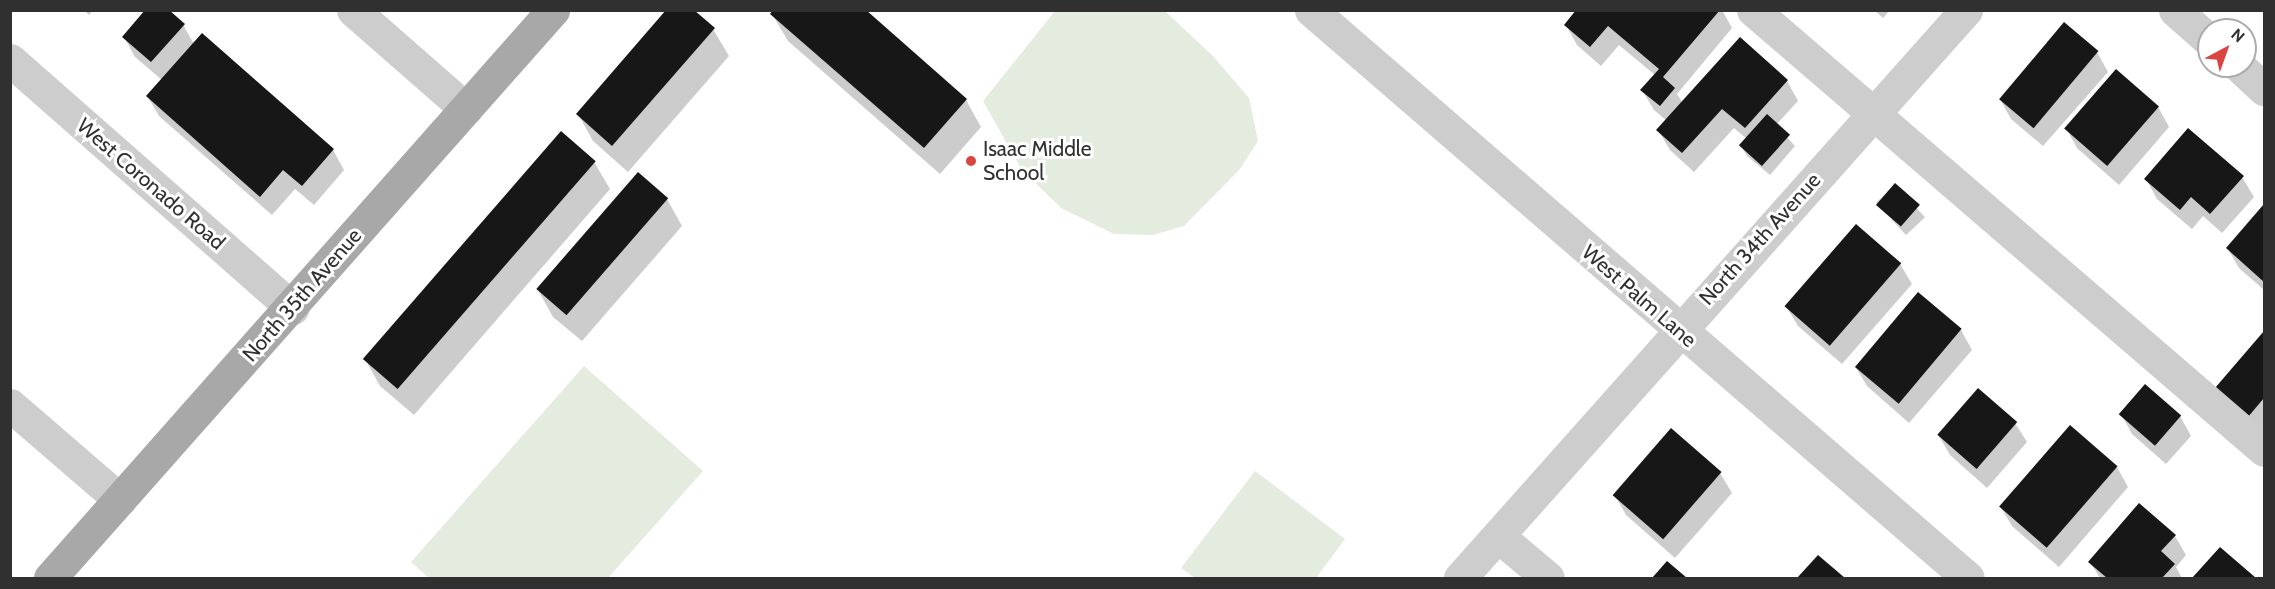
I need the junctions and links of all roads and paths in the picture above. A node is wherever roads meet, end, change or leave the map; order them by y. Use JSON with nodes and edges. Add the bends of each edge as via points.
{"nodes":[{"id":1,"x":353,"y":10,"type":"edge"},
{"id":2,"x":553,"y":10,"type":"edge"},
{"id":3,"x":1311,"y":10,"type":"edge"},
{"id":4,"x":1753,"y":10,"type":"edge"},
{"id":5,"x":1966,"y":10,"type":"edge"},
{"id":6,"x":2175,"y":10,"type":"edge"},
{"id":7,"x":2197,"y":29,"type":"edge"},
{"id":8,"x":10,"y":60,"type":"edge"},
{"id":9,"x":2253,"y":78,"type":"edge"},
{"id":10,"x":2265,"y":89,"type":"edge"},
{"id":11,"x":466,"y":110,"type":"junction"},
{"id":12,"x":1873,"y":114,"type":"junction"},
{"id":13,"x":292,"y":308,"type":"junction"},
{"id":14,"x":1678,"y":330,"type":"junction"},
{"id":15,"x":10,"y":405,"type":"edge"},
{"id":16,"x":2265,"y":450,"type":"edge"},
{"id":17,"x":120,"y":500,"type":"junction"},
{"id":18,"x":1498,"y":536,"type":"junction"},
{"id":19,"x":50,"y":579,"type":"edge"},
{"id":20,"x":1460,"y":579,"type":"edge"},
{"id":21,"x":1548,"y":579,"type":"edge"},
{"id":22,"x":1968,"y":579,"type":"edge"}],
"edges":[{"from":1,"to":11,"type":"street"},
{"from":2,"to":11,"type":"main road","name":"North 35th Avenue"},
{"from":3,"to":14,"type":"street","name":"West Palm Lane"},
{"from":4,"to":12,"type":"street"},
{"from":5,"to":12,"type":"street","name":"North 34th Avenue"},
{"from":6,"to":7,"type":"street"},
{"from":8,"to":13,"type":"street","name":"West Coronado Road"},
{"from":9,"to":10,"type":"street"},
{"from":11,"to":13,"type":"main road","name":"North 35th Avenue"},
{"from":12,"to":14,"type":"street","name":"North 34th Avenue"},
{"from":12,"to":16,"type":"street"},
{"from":13,"to":17,"type":"main road","name":"North 35th Avenue"},
{"from":14,"to":18,"type":"street","name":"North 34th Avenue"},
{"from":14,"to":22,"type":"street","name":"West Palm Lane"},
{"from":15,"to":17,"type":"street"},
{"from":17,"to":19,"type":"main road","name":"North 35th Avenue"},
{"from":18,"to":20,"type":"street","name":"North 34th Avenue"},
{"from":18,"to":21,"type":"street"}]}
